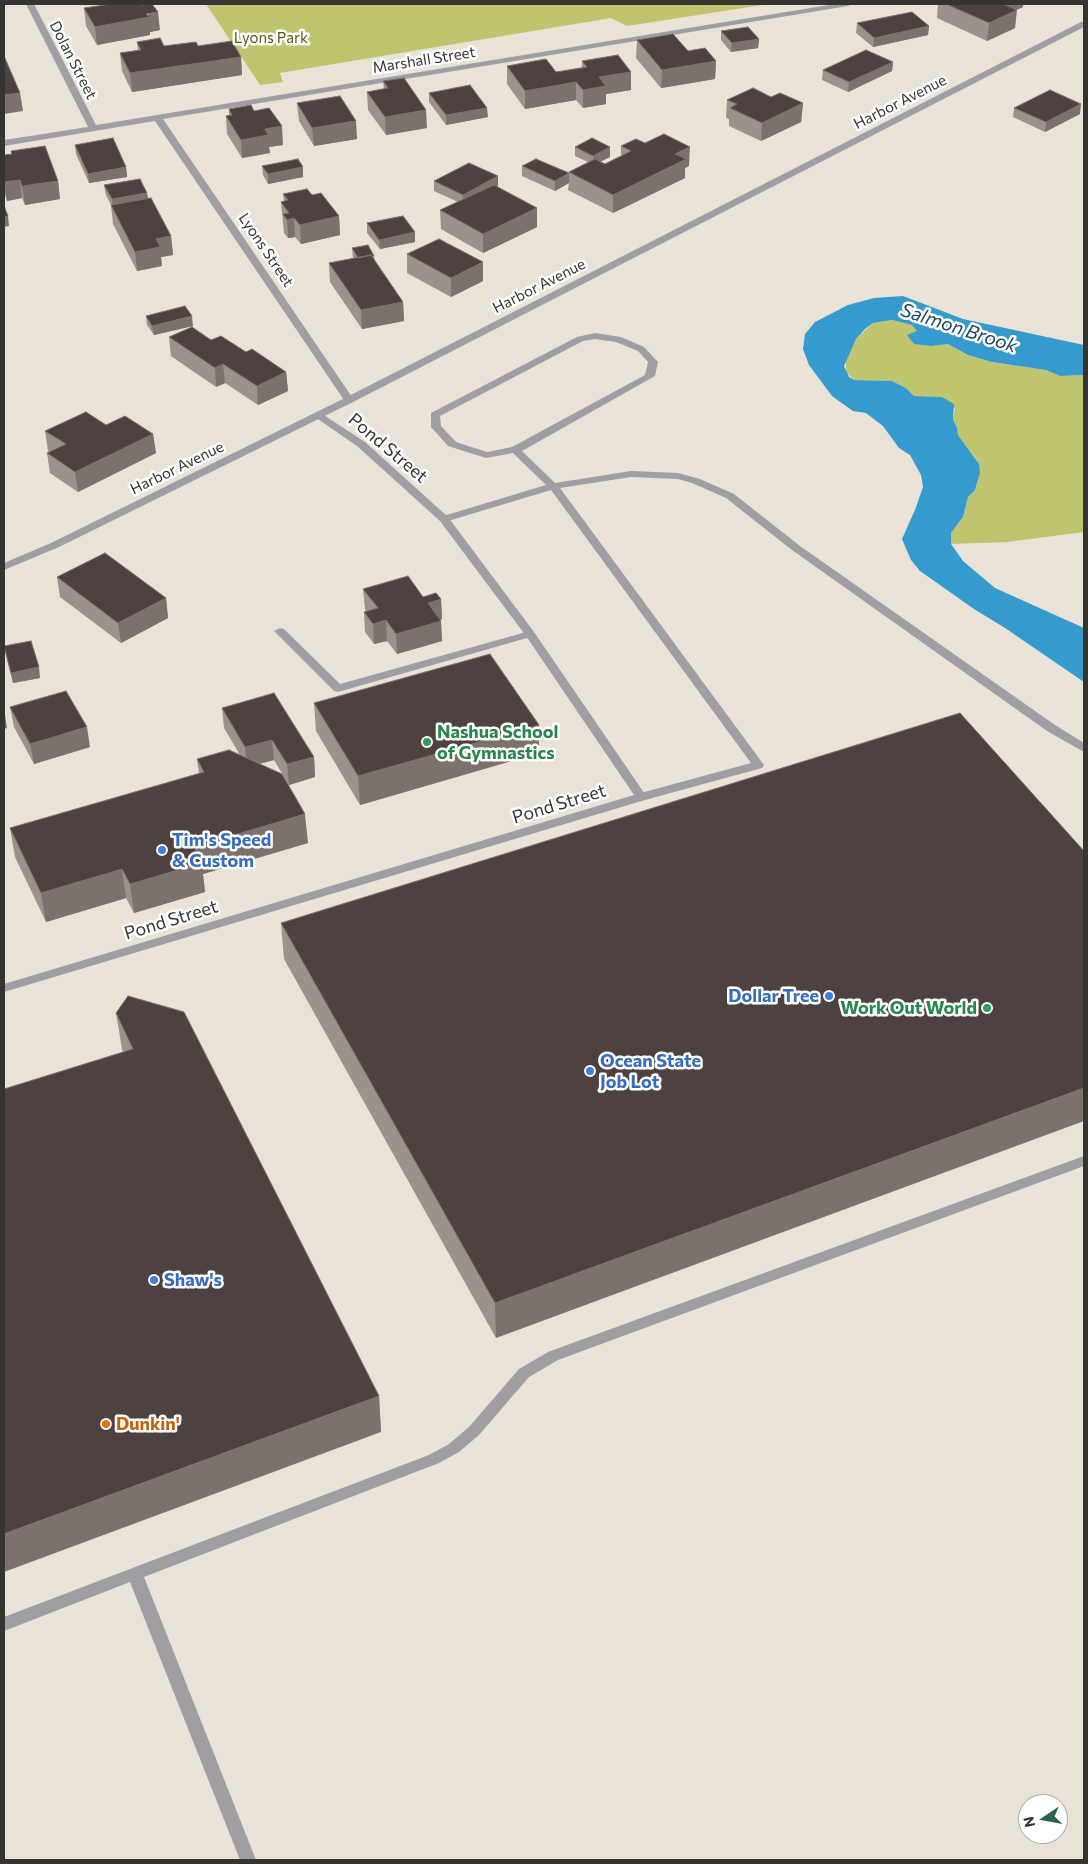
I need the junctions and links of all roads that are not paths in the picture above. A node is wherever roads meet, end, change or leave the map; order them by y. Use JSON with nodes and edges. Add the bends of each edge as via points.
{"nodes":[{"id":1,"x":30,"y":4,"type":"edge"},
{"id":2,"x":848,"y":4,"type":"edge"},
{"id":3,"x":1084,"y":24,"type":"edge"},
{"id":4,"x":158,"y":118,"type":"junction"},
{"id":5,"x":93,"y":128,"type":"junction"},
{"id":6,"x":4,"y":143,"type":"edge"},
{"id":7,"x":349,"y":400,"type":"junction"},
{"id":8,"x":319,"y":415,"type":"junction"},
{"id":9,"x":515,"y":450,"type":"junction"},
{"id":10,"x":553,"y":486,"type":"junction"},
{"id":11,"x":444,"y":519,"type":"junction"},
{"id":12,"x":4,"y":567,"type":"edge"},
{"id":13,"x":280,"y":631,"type":"dead end"},
{"id":14,"x":530,"y":634,"type":"junction"},
{"id":15,"x":1084,"y":748,"type":"edge"},
{"id":16,"x":641,"y":797,"type":"junction"},
{"id":17,"x":4,"y":988,"type":"edge"},
{"id":18,"x":1084,"y":1161,"type":"edge"},
{"id":19,"x":135,"y":1574,"type":"junction"},
{"id":20,"x":4,"y":1624,"type":"edge"},
{"id":21,"x":248,"y":1860,"type":"edge"}],
"edges":[{"from":1,"to":5,"type":"street","name":"Dolan Street"},
{"from":2,"to":4,"type":"street","name":"Marshall Street"},
{"from":3,"to":7,"type":"street","name":"Harbor Avenue"},
{"from":4,"to":5,"type":"street","name":"Marshall Street"},
{"from":4,"to":7,"type":"street","name":"Lyons Street"},
{"from":5,"to":6,"type":"street","name":"Marshall Street"},
{"from":7,"to":8,"type":"street","name":"Harbor Avenue"},
{"from":8,"to":11,"type":"street","name":"Pond Street","via":[[361,444]]},
{"from":8,"to":12,"type":"street","name":"Harbor Avenue"},
{"from":9,"to":9,"type":"street","via":[[650,376],[653,362],[641,349],[618,338],[595,336],[580,339],[435,415],[436,427],[452,444],[486,455]]},
{"from":9,"to":10,"type":"street"},
{"from":10,"to":11,"type":"street"},
{"from":10,"to":15,"type":"street","via":[[632,474],[678,476],[718,490],[1051,728]]},
{"from":10,"to":16,"type":"street","via":[[758,765]]},
{"from":11,"to":14,"type":"street","name":"Pond Street"},
{"from":13,"to":14,"type":"street","via":[[338,688]]},
{"from":14,"to":16,"type":"street","name":"Pond Street"},
{"from":16,"to":17,"type":"street","name":"Pond Street"},
{"from":18,"to":19,"type":"street","via":[[553,1356],[524,1373],[474,1431],[445,1454],[398,1475]]},
{"from":19,"to":20,"type":"street"},
{"from":19,"to":21,"type":"street"}]}
